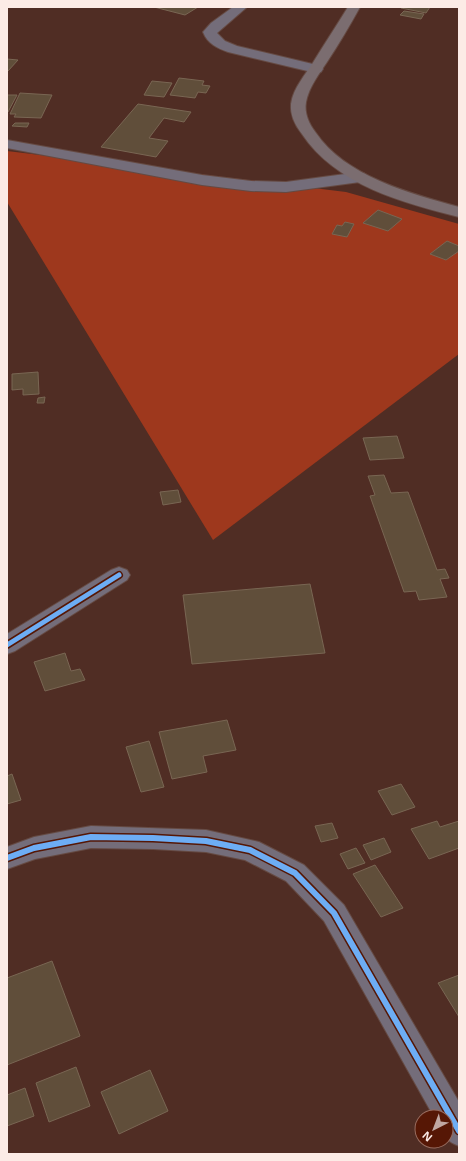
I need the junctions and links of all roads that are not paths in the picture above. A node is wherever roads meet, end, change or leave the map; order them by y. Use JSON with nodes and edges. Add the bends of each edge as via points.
{"nodes":[{"id":1,"x":241,"y":7,"type":"edge"},
{"id":2,"x":354,"y":7,"type":"edge"},
{"id":3,"x":316,"y":69,"type":"junction"},
{"id":4,"x":7,"y":144,"type":"edge"},
{"id":5,"x":360,"y":177,"type":"junction"},
{"id":6,"x":459,"y":212,"type":"edge"},
{"id":7,"x":119,"y":575,"type":"dead end"},
{"id":8,"x":7,"y":644,"type":"edge"},
{"id":9,"x":7,"y":858,"type":"edge"},
{"id":10,"x":459,"y":1131,"type":"edge"}],
"edges":[{"from":1,"to":3,"type":"street","via":[[210,32],[220,44]]},
{"from":2,"to":3,"type":"highway"},
{"from":3,"to":5,"type":"highway","via":[[298,102],[300,119],[310,138],[331,158]]},
{"from":4,"to":5,"type":"street","via":[[202,180],[251,186],[286,187]]},
{"from":5,"to":6,"type":"highway","via":[[422,202]]},
{"from":7,"to":8,"type":"street"},
{"from":9,"to":10,"type":"street","via":[[34,848],[90,837],[153,838],[206,841],[250,850],[295,872],[334,913]]}]}
